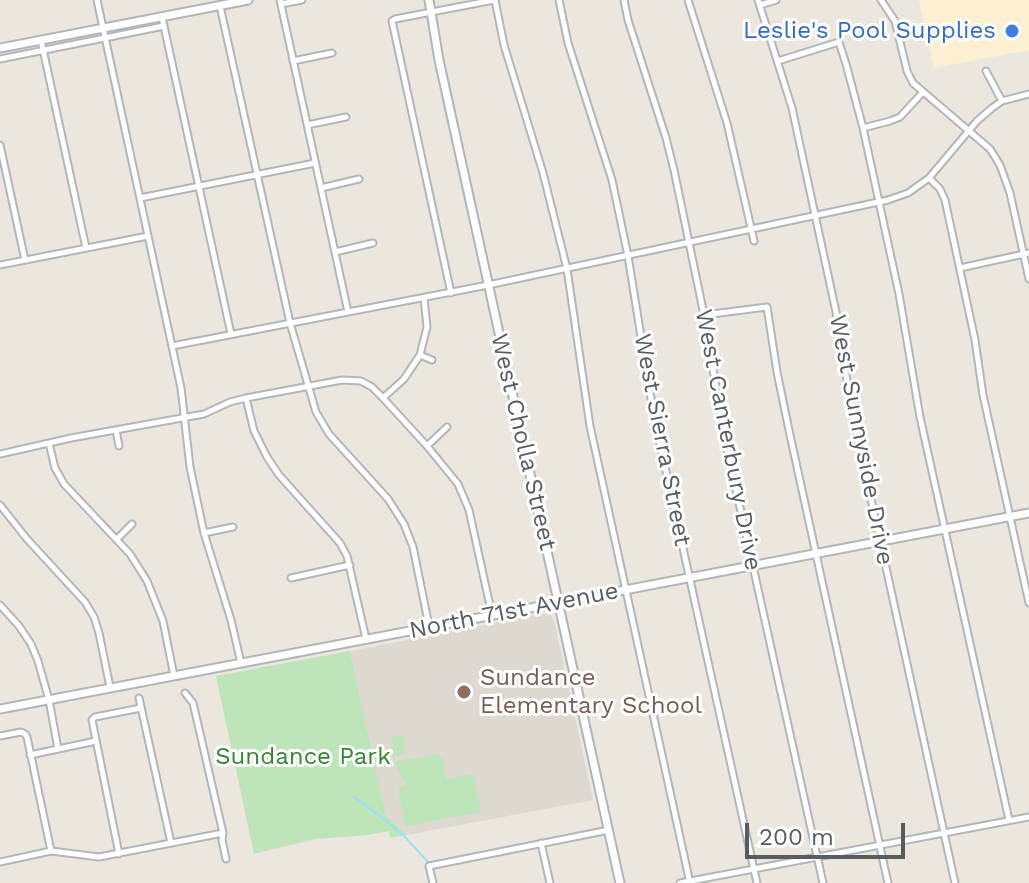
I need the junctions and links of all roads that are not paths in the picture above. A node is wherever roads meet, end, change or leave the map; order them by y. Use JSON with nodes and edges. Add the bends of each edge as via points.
{"nodes":[{"id":1,"x":97,"y":0,"type":"edge"},
{"id":2,"x":248,"y":0,"type":"edge"},
{"id":3,"x":302,"y":0,"type":"edge"},
{"id":4,"x":429,"y":0,"type":"edge"},
{"id":5,"x":495,"y":0,"type":"edge"},
{"id":6,"x":559,"y":0,"type":"edge"},
{"id":7,"x":624,"y":0,"type":"edge"},
{"id":8,"x":688,"y":0,"type":"edge"},
{"id":9,"x":776,"y":0,"type":"edge"},
{"id":10,"x":881,"y":0,"type":"edge"},
{"id":11,"x":281,"y":2,"type":"edge"},
{"id":12,"x":759,"y":2,"type":"edge"},
{"id":13,"x":220,"y":6,"type":"junction"},
{"id":14,"x":431,"y":12,"type":"junction"},
{"id":15,"x":162,"y":17,"type":"junction"},
{"id":16,"x":164,"y":26,"type":"junction"},
{"id":17,"x":103,"y":28,"type":"junction"},
{"id":18,"x":105,"y":39,"type":"junction"},
{"id":19,"x":41,"y":40,"type":"junction"},
{"id":20,"x":0,"y":48,"type":"edge"},
{"id":21,"x":44,"y":51,"type":"junction"},
{"id":22,"x":332,"y":53,"type":"dead end"},
{"id":23,"x":0,"y":59,"type":"edge"},
{"id":24,"x":293,"y":61,"type":"junction"},
{"id":25,"x":778,"y":61,"type":"junction"},
{"id":26,"x":986,"y":71,"type":"dead end"},
{"id":27,"x":923,"y":92,"type":"junction"},
{"id":28,"x":1029,"y":94,"type":"edge"},
{"id":29,"x":1002,"y":101,"type":"junction"},
{"id":30,"x":346,"y":117,"type":"dead end"},
{"id":31,"x":307,"y":125,"type":"junction"},
{"id":32,"x":863,"y":128,"type":"junction"},
{"id":33,"x":969,"y":130,"type":"junction"},
{"id":34,"x":0,"y":145,"type":"edge"},
{"id":35,"x":316,"y":163,"type":"junction"},
{"id":36,"x":258,"y":175,"type":"junction"},
{"id":37,"x":929,"y":178,"type":"junction"},
{"id":38,"x":359,"y":179,"type":"dead end"},
{"id":39,"x":199,"y":186,"type":"junction"},
{"id":40,"x":321,"y":188,"type":"junction"},
{"id":41,"x":140,"y":198,"type":"junction"},
{"id":42,"x":879,"y":202,"type":"junction"},
{"id":43,"x":816,"y":216,"type":"junction"},
{"id":44,"x":752,"y":229,"type":"junction"},
{"id":45,"x":148,"y":236,"type":"junction"},
{"id":46,"x":754,"y":241,"type":"dead end"},
{"id":47,"x":373,"y":243,"type":"dead end"},
{"id":48,"x":689,"y":243,"type":"junction"},
{"id":49,"x":86,"y":248,"type":"junction"},
{"id":50,"x":335,"y":252,"type":"junction"},
{"id":51,"x":1026,"y":254,"type":"edge"},
{"id":52,"x":628,"y":256,"type":"junction"},
{"id":53,"x":25,"y":260,"type":"junction"},
{"id":54,"x":0,"y":265,"type":"edge"},
{"id":55,"x":960,"y":268,"type":"junction"},
{"id":56,"x":567,"y":269,"type":"junction"},
{"id":57,"x":1029,"y":279,"type":"edge"},
{"id":58,"x":488,"y":285,"type":"junction"},
{"id":59,"x":451,"y":293,"type":"junction"},
{"id":60,"x":424,"y":298,"type":"junction"},
{"id":61,"x":348,"y":312,"type":"junction"},
{"id":62,"x":704,"y":315,"type":"junction"},
{"id":63,"x":290,"y":323,"type":"junction"},
{"id":64,"x":231,"y":334,"type":"junction"},
{"id":65,"x":172,"y":346,"type":"junction"},
{"id":66,"x":420,"y":355,"type":"junction"},
{"id":67,"x":432,"y":360,"type":"dead end"},
{"id":68,"x":309,"y":387,"type":"junction"},
{"id":69,"x":246,"y":398,"type":"junction"},
{"id":70,"x":383,"y":398,"type":"junction"},
{"id":71,"x":185,"y":417,"type":"junction"},
{"id":72,"x":447,"y":427,"type":"dead end"},
{"id":73,"x":116,"y":430,"type":"junction"},
{"id":74,"x":49,"y":443,"type":"junction"},
{"id":75,"x":119,"y":446,"type":"dead end"},
{"id":76,"x":427,"y":446,"type":"junction"},
{"id":77,"x":0,"y":454,"type":"edge"},
{"id":78,"x":0,"y":505,"type":"edge"},
{"id":79,"x":1029,"y":513,"type":"edge"},
{"id":80,"x":1010,"y":516,"type":"junction"},
{"id":81,"x":132,"y":524,"type":"dead end"},
{"id":82,"x":233,"y":527,"type":"dead end"},
{"id":83,"x":945,"y":529,"type":"junction"},
{"id":84,"x":204,"y":533,"type":"junction"},
{"id":85,"x":117,"y":539,"type":"junction"},
{"id":86,"x":880,"y":541,"type":"junction"},
{"id":87,"x":816,"y":554,"type":"junction"},
{"id":88,"x":350,"y":565,"type":"junction"},
{"id":89,"x":752,"y":565,"type":"junction"},
{"id":90,"x":291,"y":578,"type":"dead end"},
{"id":91,"x":690,"y":578,"type":"junction"},
{"id":92,"x":625,"y":590,"type":"junction"},
{"id":93,"x":559,"y":602,"type":"junction"},
{"id":94,"x":1029,"y":603,"type":"edge"},
{"id":95,"x":0,"y":605,"type":"edge"},
{"id":96,"x":492,"y":615,"type":"junction"},
{"id":97,"x":429,"y":626,"type":"junction"},
{"id":98,"x":366,"y":639,"type":"junction"},
{"id":99,"x":241,"y":663,"type":"junction"},
{"id":100,"x":174,"y":676,"type":"junction"},
{"id":101,"x":110,"y":688,"type":"junction"},
{"id":102,"x":185,"y":693,"type":"dead end"},
{"id":103,"x":139,"y":698,"type":"dead end"},
{"id":104,"x":49,"y":700,"type":"junction"},
{"id":105,"x":141,"y":708,"type":"junction"},
{"id":106,"x":0,"y":709,"type":"edge"},
{"id":107,"x":0,"y":736,"type":"edge"},
{"id":108,"x":96,"y":741,"type":"junction"},
{"id":109,"x":58,"y":749,"type":"junction"},
{"id":110,"x":30,"y":755,"type":"junction"},
{"id":111,"x":1029,"y":817,"type":"edge"},
{"id":112,"x":1009,"y":820,"type":"junction"},
{"id":113,"x":609,"y":830,"type":"junction"},
{"id":114,"x":223,"y":833,"type":"junction"},
{"id":115,"x":944,"y":833,"type":"junction"},
{"id":116,"x":171,"y":843,"type":"junction"},
{"id":117,"x":541,"y":843,"type":"junction"},
{"id":118,"x":879,"y":845,"type":"junction"},
{"id":119,"x":51,"y":851,"type":"junction"},
{"id":120,"x":119,"y":854,"type":"junction"},
{"id":121,"x":817,"y":857,"type":"junction"},
{"id":122,"x":226,"y":859,"type":"dead end"},
{"id":123,"x":0,"y":861,"type":"edge"},
{"id":124,"x":754,"y":870,"type":"junction"},
{"id":125,"x":689,"y":882,"type":"edge"},
{"id":126,"x":433,"y":883,"type":"edge"},
{"id":127,"x":550,"y":883,"type":"edge"},
{"id":128,"x":620,"y":883,"type":"edge"},
{"id":129,"x":680,"y":883,"type":"edge"},
{"id":130,"x":757,"y":883,"type":"edge"},
{"id":131,"x":823,"y":883,"type":"edge"},
{"id":132,"x":888,"y":883,"type":"edge"},
{"id":133,"x":955,"y":883,"type":"edge"}],
"edges":[{"from":1,"to":17,"type":"street"},
{"from":2,"to":13,"type":"street"},
{"from":3,"to":11,"type":"street"},
{"from":4,"to":14,"type":"street","name":"West Cholla Street"},
{"from":5,"to":14,"type":"street"},
{"from":5,"to":56,"type":"street"},
{"from":6,"to":52,"type":"street","name":"West Sierra Street","via":[[612,180]]},
{"from":7,"to":48,"type":"street","name":"West Canterbury Drive","via":[[666,138]]},
{"from":8,"to":44,"type":"street","via":[[727,123]]},
{"from":9,"to":12,"type":"street"},
{"from":10,"to":27,"type":"street","via":[[897,26],[909,77]]},
{"from":11,"to":24,"type":"street"},
{"from":12,"to":25,"type":"street","name":"West Sunnyside Drive"},
{"from":13,"to":15,"type":"street"},
{"from":13,"to":36,"type":"street"},
{"from":14,"to":58,"type":"street","name":"West Cholla Street"},
{"from":14,"to":59,"type":"street","via":[[392,21]]},
{"from":15,"to":16,"type":"street"},
{"from":15,"to":17,"type":"street"},
{"from":16,"to":18,"type":"street"},
{"from":16,"to":39,"type":"street"},
{"from":17,"to":18,"type":"street"},
{"from":17,"to":19,"type":"street"},
{"from":18,"to":21,"type":"street"},
{"from":18,"to":41,"type":"street"},
{"from":19,"to":20,"type":"street"},
{"from":19,"to":21,"type":"street"},
{"from":21,"to":23,"type":"street"},
{"from":21,"to":49,"type":"street"},
{"from":22,"to":24,"type":"street"},
{"from":24,"to":31,"type":"street"},
{"from":25,"to":32,"type":"street","via":[[839,42]]},
{"from":25,"to":43,"type":"street","name":"West Sunnyside Drive"},
{"from":26,"to":29,"type":"street"},
{"from":27,"to":32,"type":"street","via":[[900,117]]},
{"from":27,"to":33,"type":"street"},
{"from":28,"to":29,"type":"street"},
{"from":29,"to":33,"type":"street"},
{"from":30,"to":31,"type":"street"},
{"from":31,"to":35,"type":"street"},
{"from":32,"to":42,"type":"street"},
{"from":33,"to":37,"type":"street"},
{"from":33,"to":51,"type":"street","via":[[990,149],[1004,174]]},
{"from":34,"to":53,"type":"street"},
{"from":35,"to":36,"type":"street"},
{"from":35,"to":40,"type":"street"},
{"from":36,"to":39,"type":"street"},
{"from":36,"to":63,"type":"street"},
{"from":37,"to":42,"type":"street","via":[[908,193]]},
{"from":37,"to":55,"type":"street","via":[[943,193]]},
{"from":38,"to":40,"type":"street"},
{"from":39,"to":41,"type":"street"},
{"from":39,"to":64,"type":"street"},
{"from":40,"to":50,"type":"street"},
{"from":41,"to":45,"type":"street"},
{"from":42,"to":43,"type":"street"},
{"from":42,"to":83,"type":"street"},
{"from":43,"to":44,"type":"street"},
{"from":43,"to":86,"type":"street","name":"West Sunnyside Drive"},
{"from":44,"to":46,"type":"street"},
{"from":44,"to":48,"type":"street"},
{"from":45,"to":49,"type":"street"},
{"from":45,"to":65,"type":"street"},
{"from":47,"to":50,"type":"street"},
{"from":48,"to":52,"type":"street"},
{"from":48,"to":62,"type":"street","name":"West Canterbury Drive"},
{"from":49,"to":53,"type":"street"},
{"from":50,"to":61,"type":"street"},
{"from":51,"to":55,"type":"street"},
{"from":51,"to":57,"type":"street"},
{"from":52,"to":56,"type":"street"},
{"from":52,"to":91,"type":"street","name":"West Sierra Street","via":[[654,417]]},
{"from":53,"to":54,"type":"street"},
{"from":55,"to":80,"type":"street"},
{"from":56,"to":58,"type":"street"},
{"from":56,"to":92,"type":"street","via":[[590,426]]},
{"from":58,"to":59,"type":"street"},
{"from":58,"to":93,"type":"street","name":"West Cholla Street"},
{"from":59,"to":60,"type":"street"},
{"from":60,"to":61,"type":"street"},
{"from":60,"to":66,"type":"street","via":[[427,327]]},
{"from":61,"to":63,"type":"street"},
{"from":62,"to":87,"type":"street","via":[[767,307]]},
{"from":62,"to":89,"type":"street","name":"West Canterbury Drive"},
{"from":63,"to":64,"type":"street"},
{"from":63,"to":68,"type":"street"},
{"from":64,"to":65,"type":"street"},
{"from":65,"to":71,"type":"street"},
{"from":66,"to":67,"type":"street"},
{"from":66,"to":70,"type":"street"},
{"from":68,"to":69,"type":"street"},
{"from":68,"to":70,"type":"street","via":[[355,380]]},
{"from":68,"to":97,"type":"street","via":[[324,427],[404,524]]},
{"from":69,"to":71,"type":"street"},
{"from":69,"to":88,"type":"street","via":[[267,457],[340,543]]},
{"from":70,"to":76,"type":"street"},
{"from":71,"to":73,"type":"street"},
{"from":71,"to":84,"type":"street"},
{"from":72,"to":76,"type":"street"},
{"from":73,"to":74,"type":"street"},
{"from":73,"to":75,"type":"street"},
{"from":74,"to":77,"type":"street"},
{"from":74,"to":85,"type":"street","via":[[64,484]]},
{"from":76,"to":96,"type":"street","via":[[453,477],[469,510]]},
{"from":78,"to":101,"type":"street","via":[[85,602],[99,633]]},
{"from":79,"to":80,"type":"street","name":"North 71st Avenue"},
{"from":80,"to":83,"type":"street","name":"North 71st Avenue"},
{"from":80,"to":94,"type":"street"},
{"from":81,"to":85,"type":"street"},
{"from":82,"to":84,"type":"street"},
{"from":83,"to":86,"type":"street","name":"North 71st Avenue"},
{"from":83,"to":112,"type":"street"},
{"from":84,"to":99,"type":"street"},
{"from":85,"to":100,"type":"street","via":[[155,597]]},
{"from":86,"to":87,"type":"street","name":"North 71st Avenue"},
{"from":86,"to":115,"type":"street","name":"West Sunnyside Drive"},
{"from":87,"to":89,"type":"street","name":"North 71st Avenue"},
{"from":87,"to":118,"type":"street"},
{"from":88,"to":90,"type":"street"},
{"from":88,"to":98,"type":"street"},
{"from":89,"to":91,"type":"street","name":"North 71st Avenue"},
{"from":89,"to":121,"type":"street","name":"West Canterbury Drive"},
{"from":91,"to":92,"type":"street","name":"North 71st Avenue"},
{"from":91,"to":124,"type":"street","name":"West Sierra Street"},
{"from":92,"to":93,"type":"street","name":"North 71st Avenue"},
{"from":92,"to":125,"type":"street"},
{"from":93,"to":96,"type":"street","name":"North 71st Avenue"},
{"from":93,"to":113,"type":"street","name":"West Cholla Street"},
{"from":95,"to":104,"type":"street","via":[[31,644]]},
{"from":96,"to":97,"type":"street","name":"North 71st Avenue"},
{"from":97,"to":98,"type":"street","name":"North 71st Avenue"},
{"from":98,"to":99,"type":"street","name":"North 71st Avenue"},
{"from":99,"to":100,"type":"street","name":"North 71st Avenue"},
{"from":100,"to":101,"type":"street","name":"North 71st Avenue"},
{"from":101,"to":104,"type":"street","name":"North 71st Avenue"},
{"from":102,"to":114,"type":"street","via":[[193,703]]},
{"from":103,"to":105,"type":"street"},
{"from":104,"to":106,"type":"street","name":"North 71st Avenue"},
{"from":104,"to":109,"type":"street"},
{"from":105,"to":108,"type":"street","via":[[95,717]]},
{"from":105,"to":116,"type":"street"},
{"from":107,"to":110,"type":"street","via":[[25,734]]},
{"from":108,"to":109,"type":"street"},
{"from":108,"to":120,"type":"street"},
{"from":109,"to":110,"type":"street"},
{"from":110,"to":119,"type":"street"},
{"from":111,"to":112,"type":"street"},
{"from":112,"to":115,"type":"street"},
{"from":113,"to":117,"type":"street"},
{"from":113,"to":128,"type":"street","name":"West Cholla Street"},
{"from":114,"to":116,"type":"street"},
{"from":114,"to":122,"type":"street"},
{"from":115,"to":118,"type":"street"},
{"from":115,"to":133,"type":"street","name":"West Sunnyside Drive"},
{"from":116,"to":120,"type":"street"},
{"from":117,"to":126,"type":"street","via":[[429,866]]},
{"from":117,"to":127,"type":"street"},
{"from":118,"to":121,"type":"street"},
{"from":118,"to":132,"type":"street"},
{"from":119,"to":120,"type":"street"},
{"from":119,"to":123,"type":"street"},
{"from":121,"to":124,"type":"street"},
{"from":121,"to":131,"type":"street","name":"West Canterbury Drive"},
{"from":124,"to":125,"type":"street"},
{"from":124,"to":130,"type":"street","name":"West Sierra Street"},
{"from":125,"to":129,"type":"street"}]}
